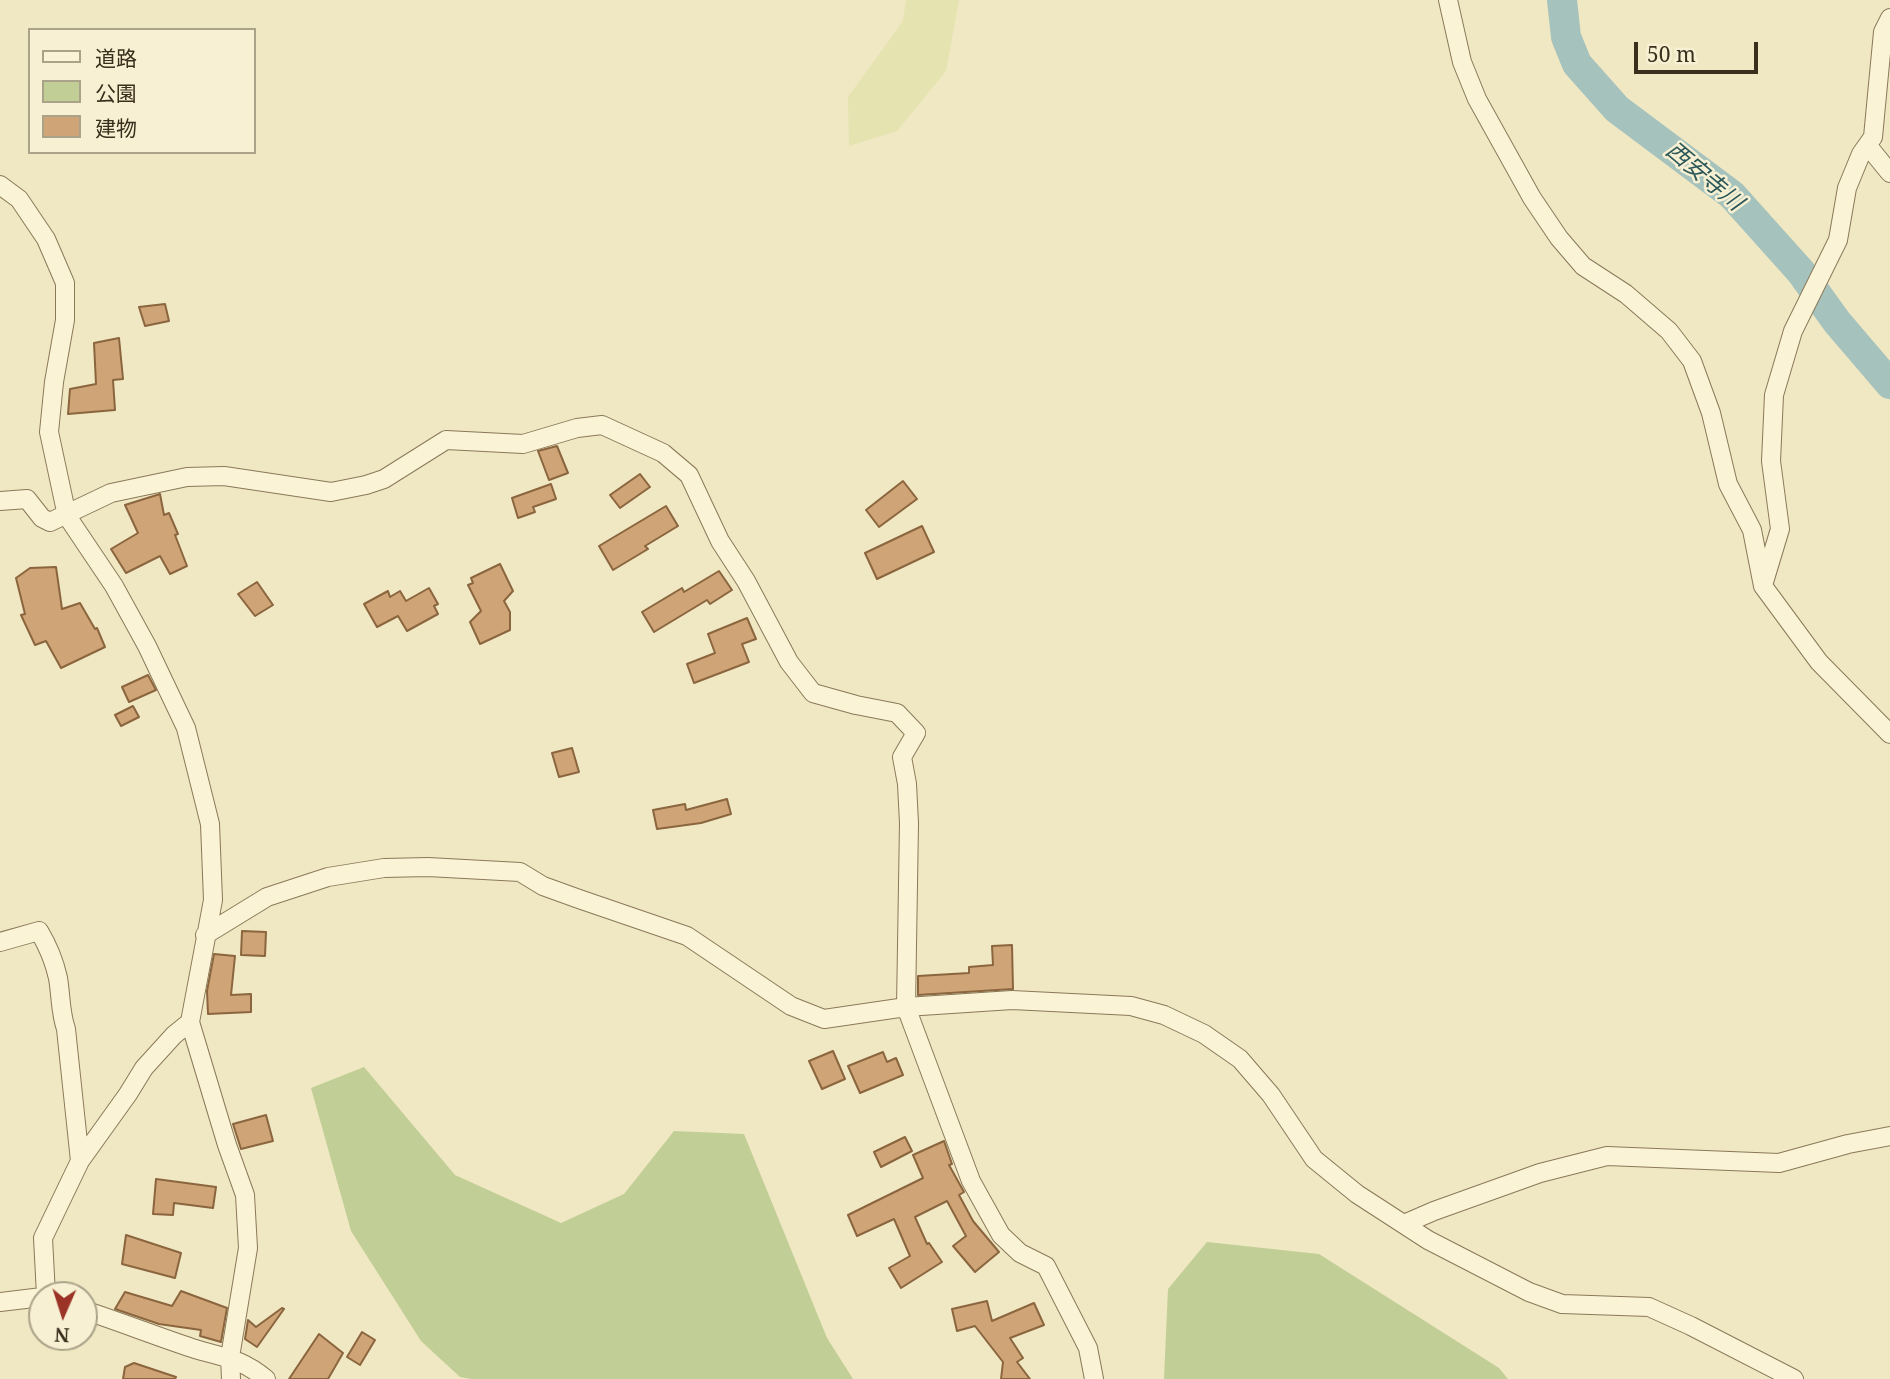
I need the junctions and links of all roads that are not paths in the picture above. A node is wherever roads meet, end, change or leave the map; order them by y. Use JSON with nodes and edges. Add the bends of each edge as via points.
{"nodes":[{"id":1,"x":1448,"y":0,"type":"edge"},
{"id":2,"x":1890,"y":19,"type":"edge"},
{"id":3,"x":1868,"y":146,"type":"junction"},
{"id":4,"x":1890,"y":173,"type":"edge"},
{"id":5,"x":0,"y":186,"type":"edge"},
{"id":6,"x":0,"y":501,"type":"edge"},
{"id":7,"x":67,"y":516,"type":"junction"},
{"id":8,"x":1763,"y":586,"type":"junction"},
{"id":9,"x":1890,"y":734,"type":"edge"},
{"id":10,"x":205,"y":935,"type":"junction"},
{"id":11,"x":0,"y":942,"type":"edge"},
{"id":12,"x":906,"y":1007,"type":"junction"},
{"id":13,"x":190,"y":1022,"type":"junction"},
{"id":14,"x":1890,"y":1136,"type":"edge"},
{"id":15,"x":80,"y":1161,"type":"junction"},
{"id":16,"x":1404,"y":1224,"type":"junction"},
{"id":17,"x":44,"y":1281,"type":"edge"},
{"id":18,"x":28,"y":1298,"type":"edge"},
{"id":19,"x":0,"y":1301,"type":"edge"},
{"id":20,"x":98,"y":1315,"type":"edge"},
{"id":21,"x":230,"y":1357,"type":"junction"},
{"id":22,"x":231,"y":1379,"type":"edge"},
{"id":23,"x":266,"y":1379,"type":"edge"},
{"id":24,"x":1094,"y":1379,"type":"edge"},
{"id":25,"x":1794,"y":1379,"type":"edge"}],
"edges":[{"from":1,"to":8,"type":"street","via":[[1462,62],[1477,99],[1559,238],[1583,266],[1626,294],[1669,331],[1692,361],[1711,413],[1728,484],[1752,530]]},
{"from":2,"to":3,"type":"street","via":[[1883,32],[1873,137]]},
{"from":3,"to":4,"type":"street"},
{"from":3,"to":8,"type":"street","via":[[1847,188],[1838,240],[1793,331],[1774,395],[1771,461],[1780,529]]},
{"from":5,"to":7,"type":"street","via":[[19,200],[46,239],[65,283],[65,320],[49,432]]},
{"from":6,"to":7,"type":"street","via":[[27,499],[50,522]]},
{"from":7,"to":10,"type":"street","via":[[114,586],[187,728],[210,824],[213,900]]},
{"from":7,"to":12,"type":"street","via":[[111,493],[187,477],[224,476],[331,492],[366,485],[384,479],[446,440],[523,444],[602,425],[663,453],[689,475],[720,541],[789,662],[813,693],[897,713],[916,733],[902,757],[909,823]]},
{"from":8,"to":9,"type":"street","via":[[1819,662]]},
{"from":10,"to":12,"type":"street","via":[[267,897],[328,877],[383,868],[520,872],[544,886],[687,936],[791,1006],[824,1019]]},
{"from":10,"to":13,"type":"street"},
{"from":11,"to":15,"type":"street","via":[[39,931],[50,950],[66,1028]]},
{"from":12,"to":16,"type":"street","via":[[1012,1000],[1131,1006],[1164,1015],[1205,1034],[1240,1059],[1271,1095],[1314,1159]]},
{"from":12,"to":24,"type":"street","via":[[971,1181],[1000,1235],[1020,1253],[1046,1266],[1088,1348]]},
{"from":13,"to":15,"type":"street","via":[[144,1068]]},
{"from":13,"to":21,"type":"street","via":[[245,1195],[248,1248]]},
{"from":14,"to":16,"type":"street","via":[[1779,1163],[1607,1156],[1540,1173]]},
{"from":15,"to":17,"type":"street","via":[[43,1238]]},
{"from":16,"to":25,"type":"street","via":[[1529,1292],[1562,1304],[1649,1307]]},
{"from":18,"to":19,"type":"street"},
{"from":20,"to":21,"type":"street"},
{"from":21,"to":22,"type":"street"},
{"from":21,"to":23,"type":"street"}]}
